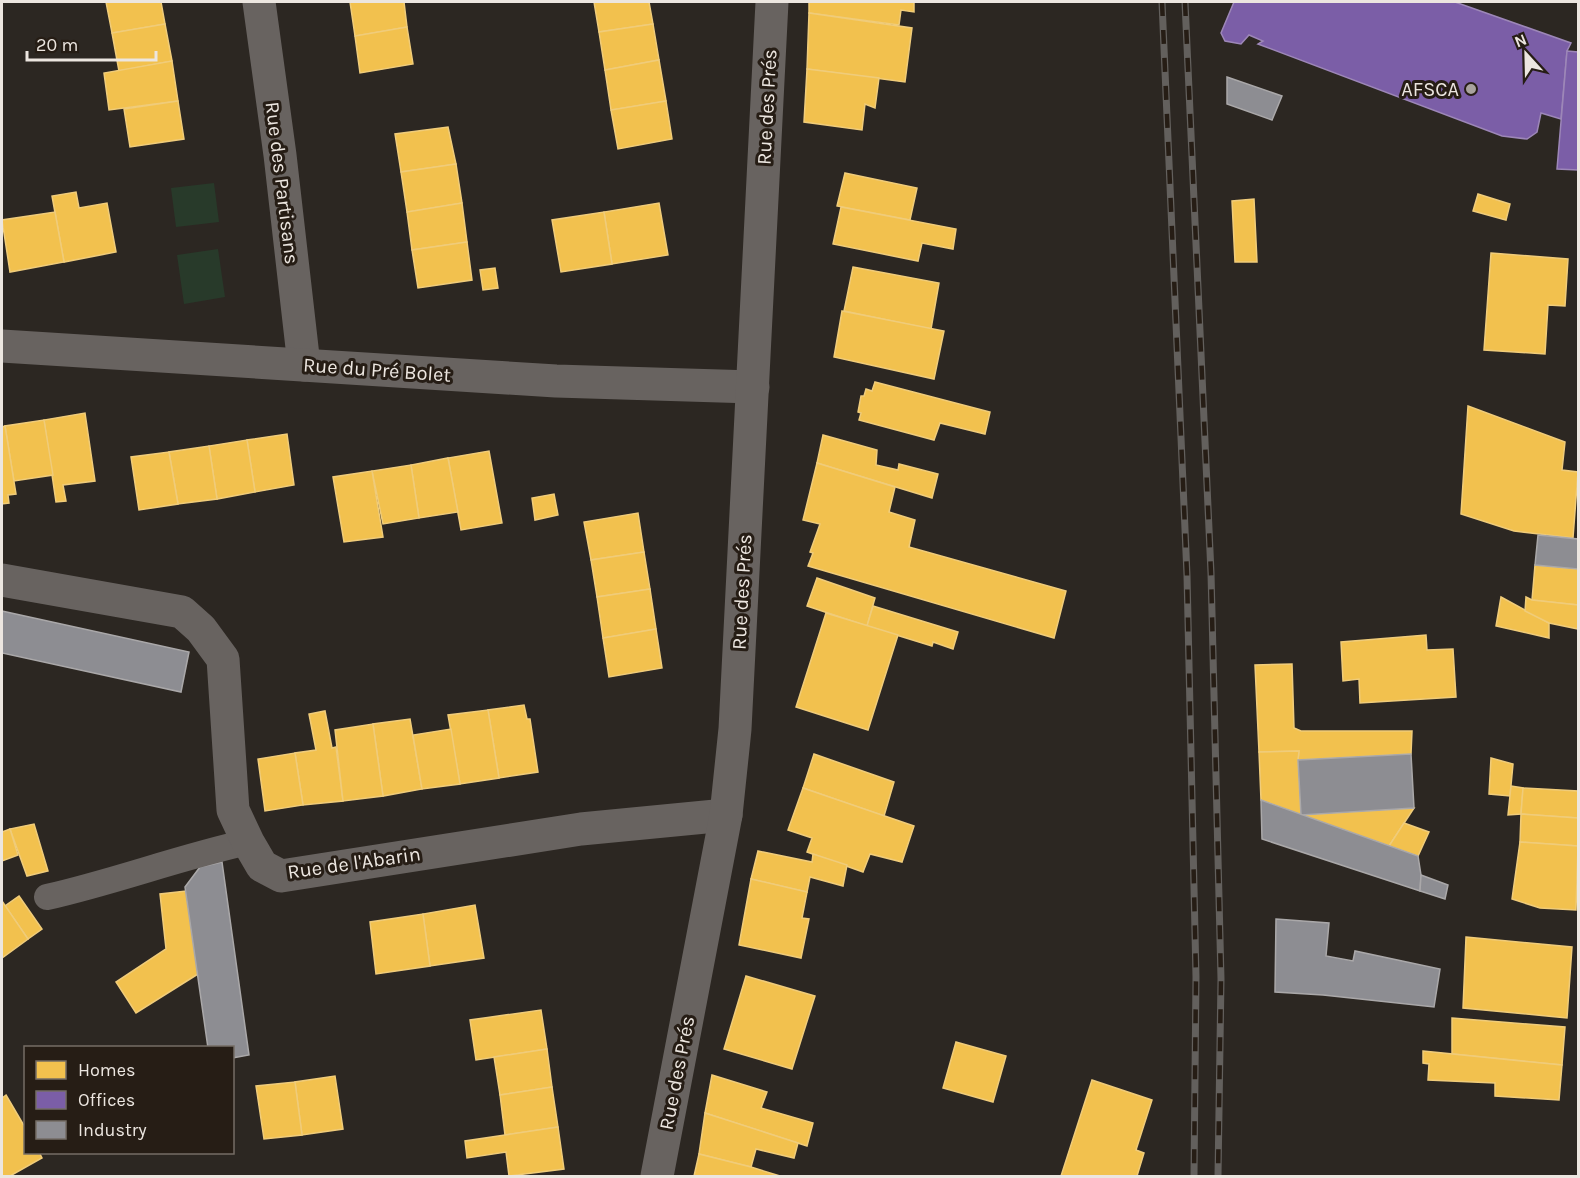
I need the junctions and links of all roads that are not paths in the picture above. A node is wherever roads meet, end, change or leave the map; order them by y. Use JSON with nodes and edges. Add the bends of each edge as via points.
{"nodes":[{"id":1,"x":259,"y":2,"type":"edge"},
{"id":2,"x":772,"y":2,"type":"edge"},
{"id":3,"x":2,"y":346,"type":"edge"},
{"id":4,"x":304,"y":365,"type":"junction"},
{"id":5,"x":753,"y":387,"type":"junction"},
{"id":6,"x":2,"y":580,"type":"edge"},
{"id":7,"x":726,"y":815,"type":"junction"},
{"id":8,"x":248,"y":842,"type":"junction"},
{"id":9,"x":47,"y":897,"type":"dead end"},
{"id":10,"x":657,"y":1176,"type":"edge"}],
"edges":[{"from":1,"to":4,"type":"street","name":"Rue des Partisans"},
{"from":2,"to":5,"type":"street","name":"Rue des Prés"},
{"from":3,"to":4,"type":"street","name":"Rue du Pré Bolet"},
{"from":4,"to":5,"type":"street","name":"Rue du Pré Bolet","via":[[556,381]]},
{"from":5,"to":7,"type":"street","name":"Rue des Prés","via":[[735,729]]},
{"from":6,"to":8,"type":"street","name":"Rue de l'Abarin","via":[[182,612],[201,629],[223,658],[233,810]]},
{"from":7,"to":8,"type":"street","name":"Rue de l'Abarin","via":[[581,829],[281,876],[262,866]]},
{"from":7,"to":10,"type":"street","name":"Rue des Prés"},
{"from":8,"to":9,"type":"lane"}]}
